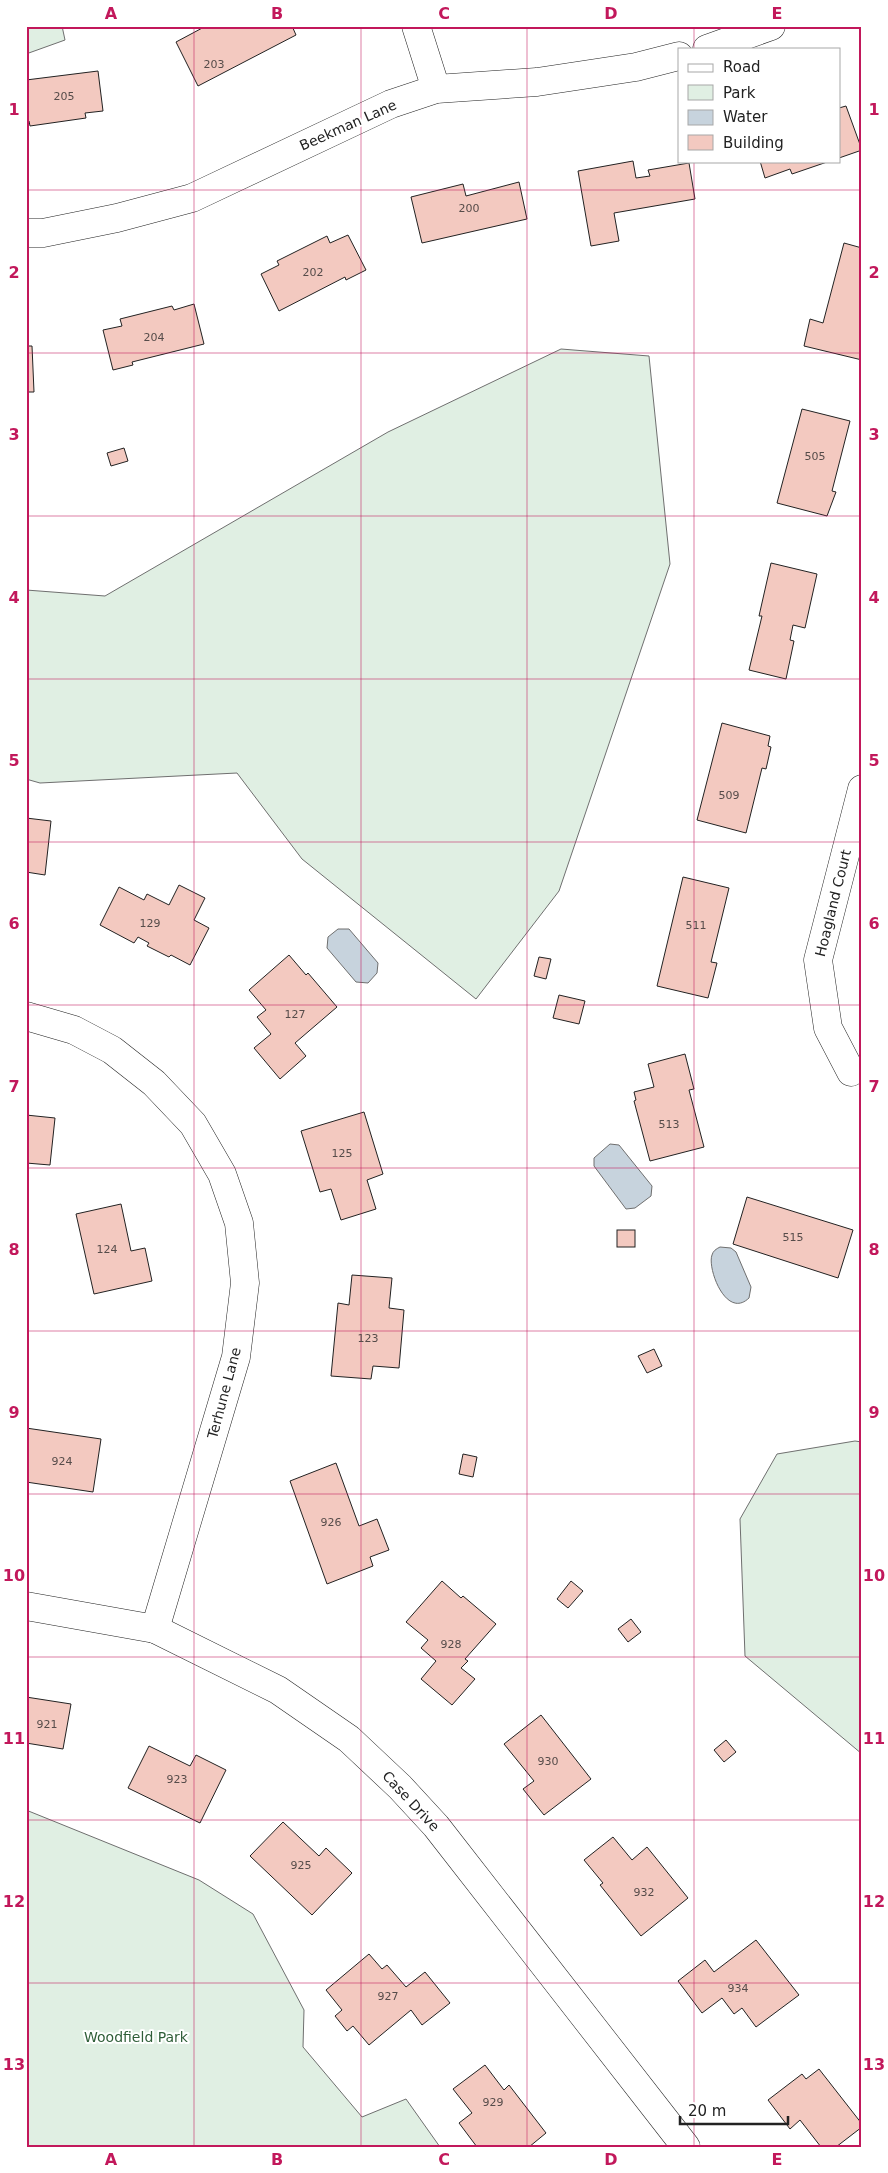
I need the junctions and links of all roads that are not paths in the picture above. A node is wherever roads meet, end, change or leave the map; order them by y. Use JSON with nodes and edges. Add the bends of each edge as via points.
{"nodes":[{"id":1,"x":416,"y":26,"type":"edge"},
{"id":2,"x":771,"y":26,"type":"edge"},
{"id":3,"x":710,"y":48,"type":"edge"},
{"id":4,"x":678,"y":56,"type":"edge"},
{"id":5,"x":436,"y":89,"type":"junction"},
{"id":6,"x":26,"y":233,"type":"edge"},
{"id":7,"x":862,"y":790,"type":"edge"},
{"id":8,"x":26,"y":1016,"type":"edge"},
{"id":9,"x":851,"y":1072,"type":"dead end"},
{"id":10,"x":26,"y":1606,"type":"edge"},
{"id":11,"x":155,"y":1629,"type":"junction"},
{"id":12,"x":686,"y":2147,"type":"edge"}],
"edges":[{"from":1,"to":5,"type":"street"},
{"from":2,"to":3,"type":"street"},
{"from":4,"to":5,"type":"street","name":"Beekman Lane","via":[[636,67],[537,82]]},
{"from":5,"to":6,"type":"street","name":"Beekman Lane","via":[[391,104],[192,198],[116,218],[43,233]]},
{"from":7,"to":9,"type":"street","name":"Hoagland Court","via":[[818,960],[828,1028]]},
{"from":8,"to":11,"type":"street","name":"Terhune Lane","via":[[74,1030],[105,1046],[154,1083],[193,1124],[222,1174],[240,1223],[245,1283],[236,1357]]},
{"from":10,"to":11,"type":"street","name":"Case Drive"},
{"from":11,"to":12,"type":"street","name":"Case Drive","via":[[278,1690],[349,1739],[400,1787],[436,1826]]}]}
